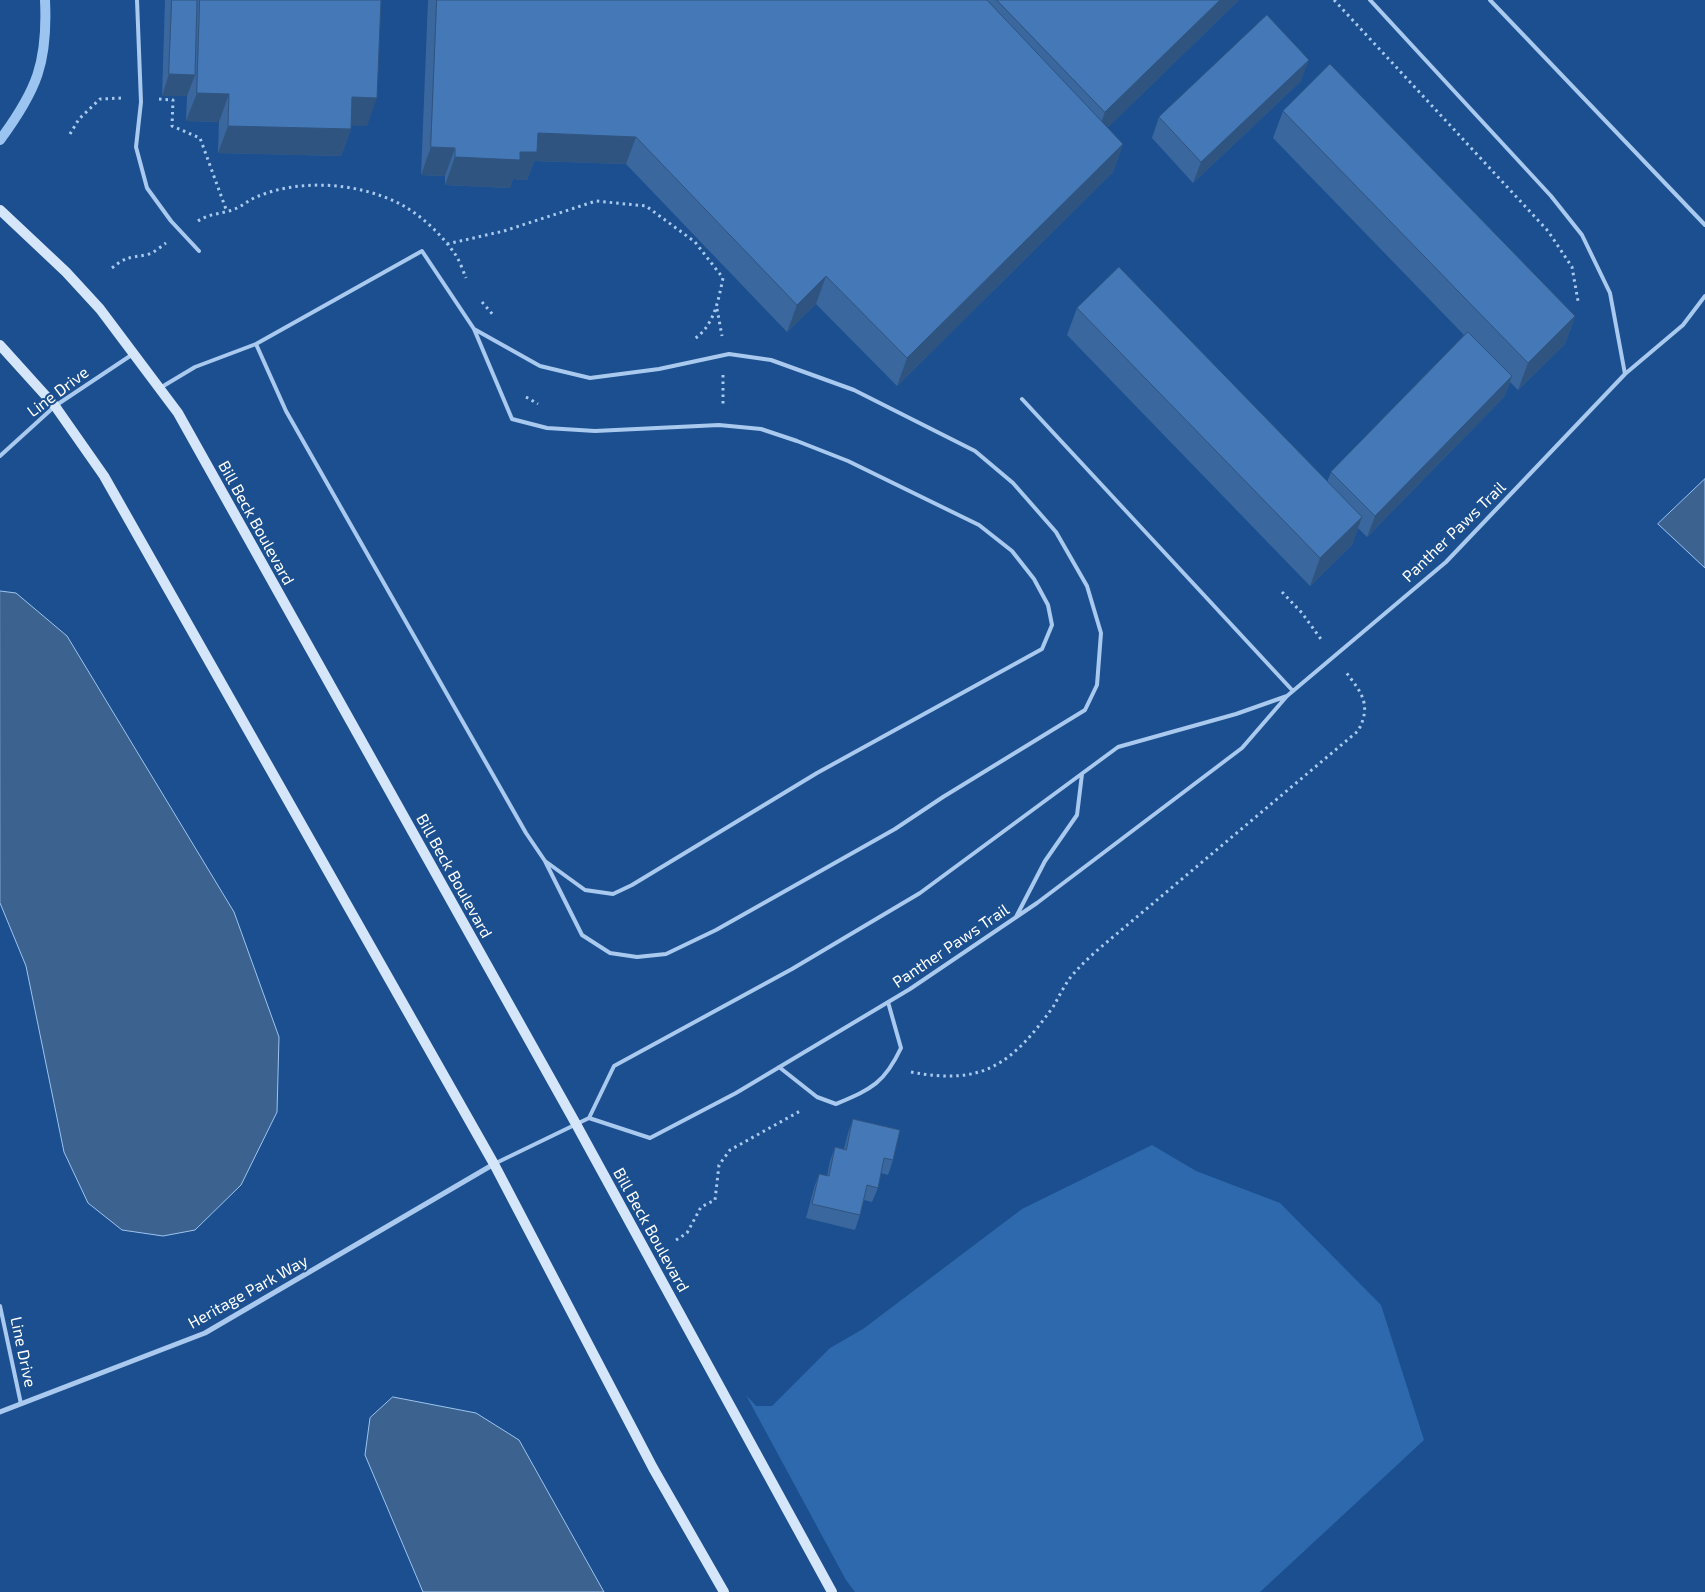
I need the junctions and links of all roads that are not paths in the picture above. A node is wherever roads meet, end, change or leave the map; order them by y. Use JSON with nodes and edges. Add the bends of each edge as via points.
{"nodes":[{"id":1,"x":137,"y":0,"type":"edge"},
{"id":2,"x":1370,"y":0,"type":"edge"},
{"id":3,"x":1490,"y":0,"type":"edge"},
{"id":4,"x":0,"y":210,"type":"edge"},
{"id":5,"x":1705,"y":225,"type":"edge"},
{"id":6,"x":199,"y":251,"type":"dead end"},
{"id":7,"x":1705,"y":296,"type":"edge"},
{"id":8,"x":474,"y":329,"type":"junction"},
{"id":9,"x":256,"y":344,"type":"junction"},
{"id":10,"x":0,"y":346,"type":"edge"},
{"id":11,"x":135,"y":353,"type":"junction"},
{"id":12,"x":1625,"y":374,"type":"junction"},
{"id":13,"x":160,"y":388,"type":"junction"},
{"id":14,"x":1022,"y":399,"type":"dead end"},
{"id":15,"x":55,"y":406,"type":"junction"},
{"id":16,"x":0,"y":456,"type":"edge"},
{"id":17,"x":1293,"y":691,"type":"junction"},
{"id":18,"x":1288,"y":696,"type":"junction"},
{"id":19,"x":1082,"y":774,"type":"junction"},
{"id":20,"x":545,"y":861,"type":"junction"},
{"id":21,"x":1015,"y":918,"type":"junction"},
{"id":22,"x":888,"y":1002,"type":"junction"},
{"id":23,"x":779,"y":1067,"type":"junction"},
{"id":24,"x":589,"y":1118,"type":"junction"},
{"id":25,"x":576,"y":1124,"type":"junction"},
{"id":26,"x":494,"y":1164,"type":"junction"},
{"id":27,"x":0,"y":1306,"type":"edge"},
{"id":28,"x":21,"y":1404,"type":"junction"},
{"id":29,"x":0,"y":1412,"type":"edge"},
{"id":30,"x":724,"y":1592,"type":"edge"},
{"id":31,"x":832,"y":1592,"type":"edge"}],
"edges":[{"from":1,"to":6,"type":"lane","via":[[140,99],[136,147],[147,188]]},
{"from":2,"to":12,"type":"lane","via":[[1552,196],[1582,234],[1610,293]]},
{"from":3,"to":5,"type":"lane"},
{"from":4,"to":11,"type":"street","name":"Bill Beck Boulevard","via":[[66,272]]},
{"from":7,"to":12,"type":"lane","name":"Panther Paws Trail","via":[[1683,325]]},
{"from":8,"to":9,"type":"lane","via":[[422,251]]},
{"from":8,"to":20,"type":"lane","via":[[512,419],[547,428],[595,431],[728,426],[761,429],[797,441],[848,461],[979,525],[1012,551],[1034,579],[1048,605],[1052,626],[1042,649],[817,773],[613,894],[585,890]]},
{"from":8,"to":20,"type":"lane","via":[[540,366],[590,378],[659,369],[729,354],[772,360],[854,390],[975,451],[1013,483],[1056,532],[1087,586],[1102,633],[1097,685],[1085,710],[895,829],[716,930],[666,954],[637,957],[610,953],[582,935]]},
{"from":9,"to":13,"type":"lane","via":[[195,367]]},
{"from":9,"to":20,"type":"lane","via":[[293,424]]},
{"from":10,"to":15,"type":"street"},
{"from":11,"to":13,"type":"street","name":"Bill Beck Boulevard"},
{"from":11,"to":15,"type":"lane","name":"Line Drive"},
{"from":12,"to":17,"type":"lane","name":"Panther Paws Trail","via":[[1446,562]]},
{"from":13,"to":25,"type":"street","name":"Bill Beck Boulevard","via":[[183,422]]},
{"from":14,"to":17,"type":"lane"},
{"from":15,"to":16,"type":"lane","name":"Line Drive"},
{"from":15,"to":26,"type":"street","via":[[104,476]]},
{"from":17,"to":18,"type":"lane","name":"Panther Paws Trail"},
{"from":18,"to":19,"type":"lane","name":"Panther Paws Trail","via":[[1118,747]]},
{"from":18,"to":21,"type":"lane","name":"Panther Paws Trail","via":[[1242,748]]},
{"from":19,"to":21,"type":"lane","via":[[1077,815],[1045,861]]},
{"from":19,"to":24,"type":"lane","name":"Panther Paws Trail","via":[[920,892],[792,969],[614,1066]]},
{"from":21,"to":22,"type":"lane","name":"Panther Paws Trail"},
{"from":22,"to":23,"type":"lane","name":"Panther Paws Trail"},
{"from":22,"to":23,"type":"lane","via":[[901,1048],[893,1065],[870,1090],[836,1104],[817,1097]]},
{"from":23,"to":24,"type":"lane","name":"Panther Paws Trail","via":[[650,1138]]},
{"from":24,"to":25,"type":"lane"},
{"from":25,"to":26,"type":"lane"},
{"from":25,"to":31,"type":"street","name":"Bill Beck Boulevard"},
{"from":26,"to":28,"type":"street","name":"Heritage Park Way","via":[[205,1334]]},
{"from":26,"to":30,"type":"street","via":[[653,1468]]},
{"from":27,"to":28,"type":"lane","name":"Line Drive"},
{"from":28,"to":29,"type":"street","name":"Heritage Park Way"}]}
